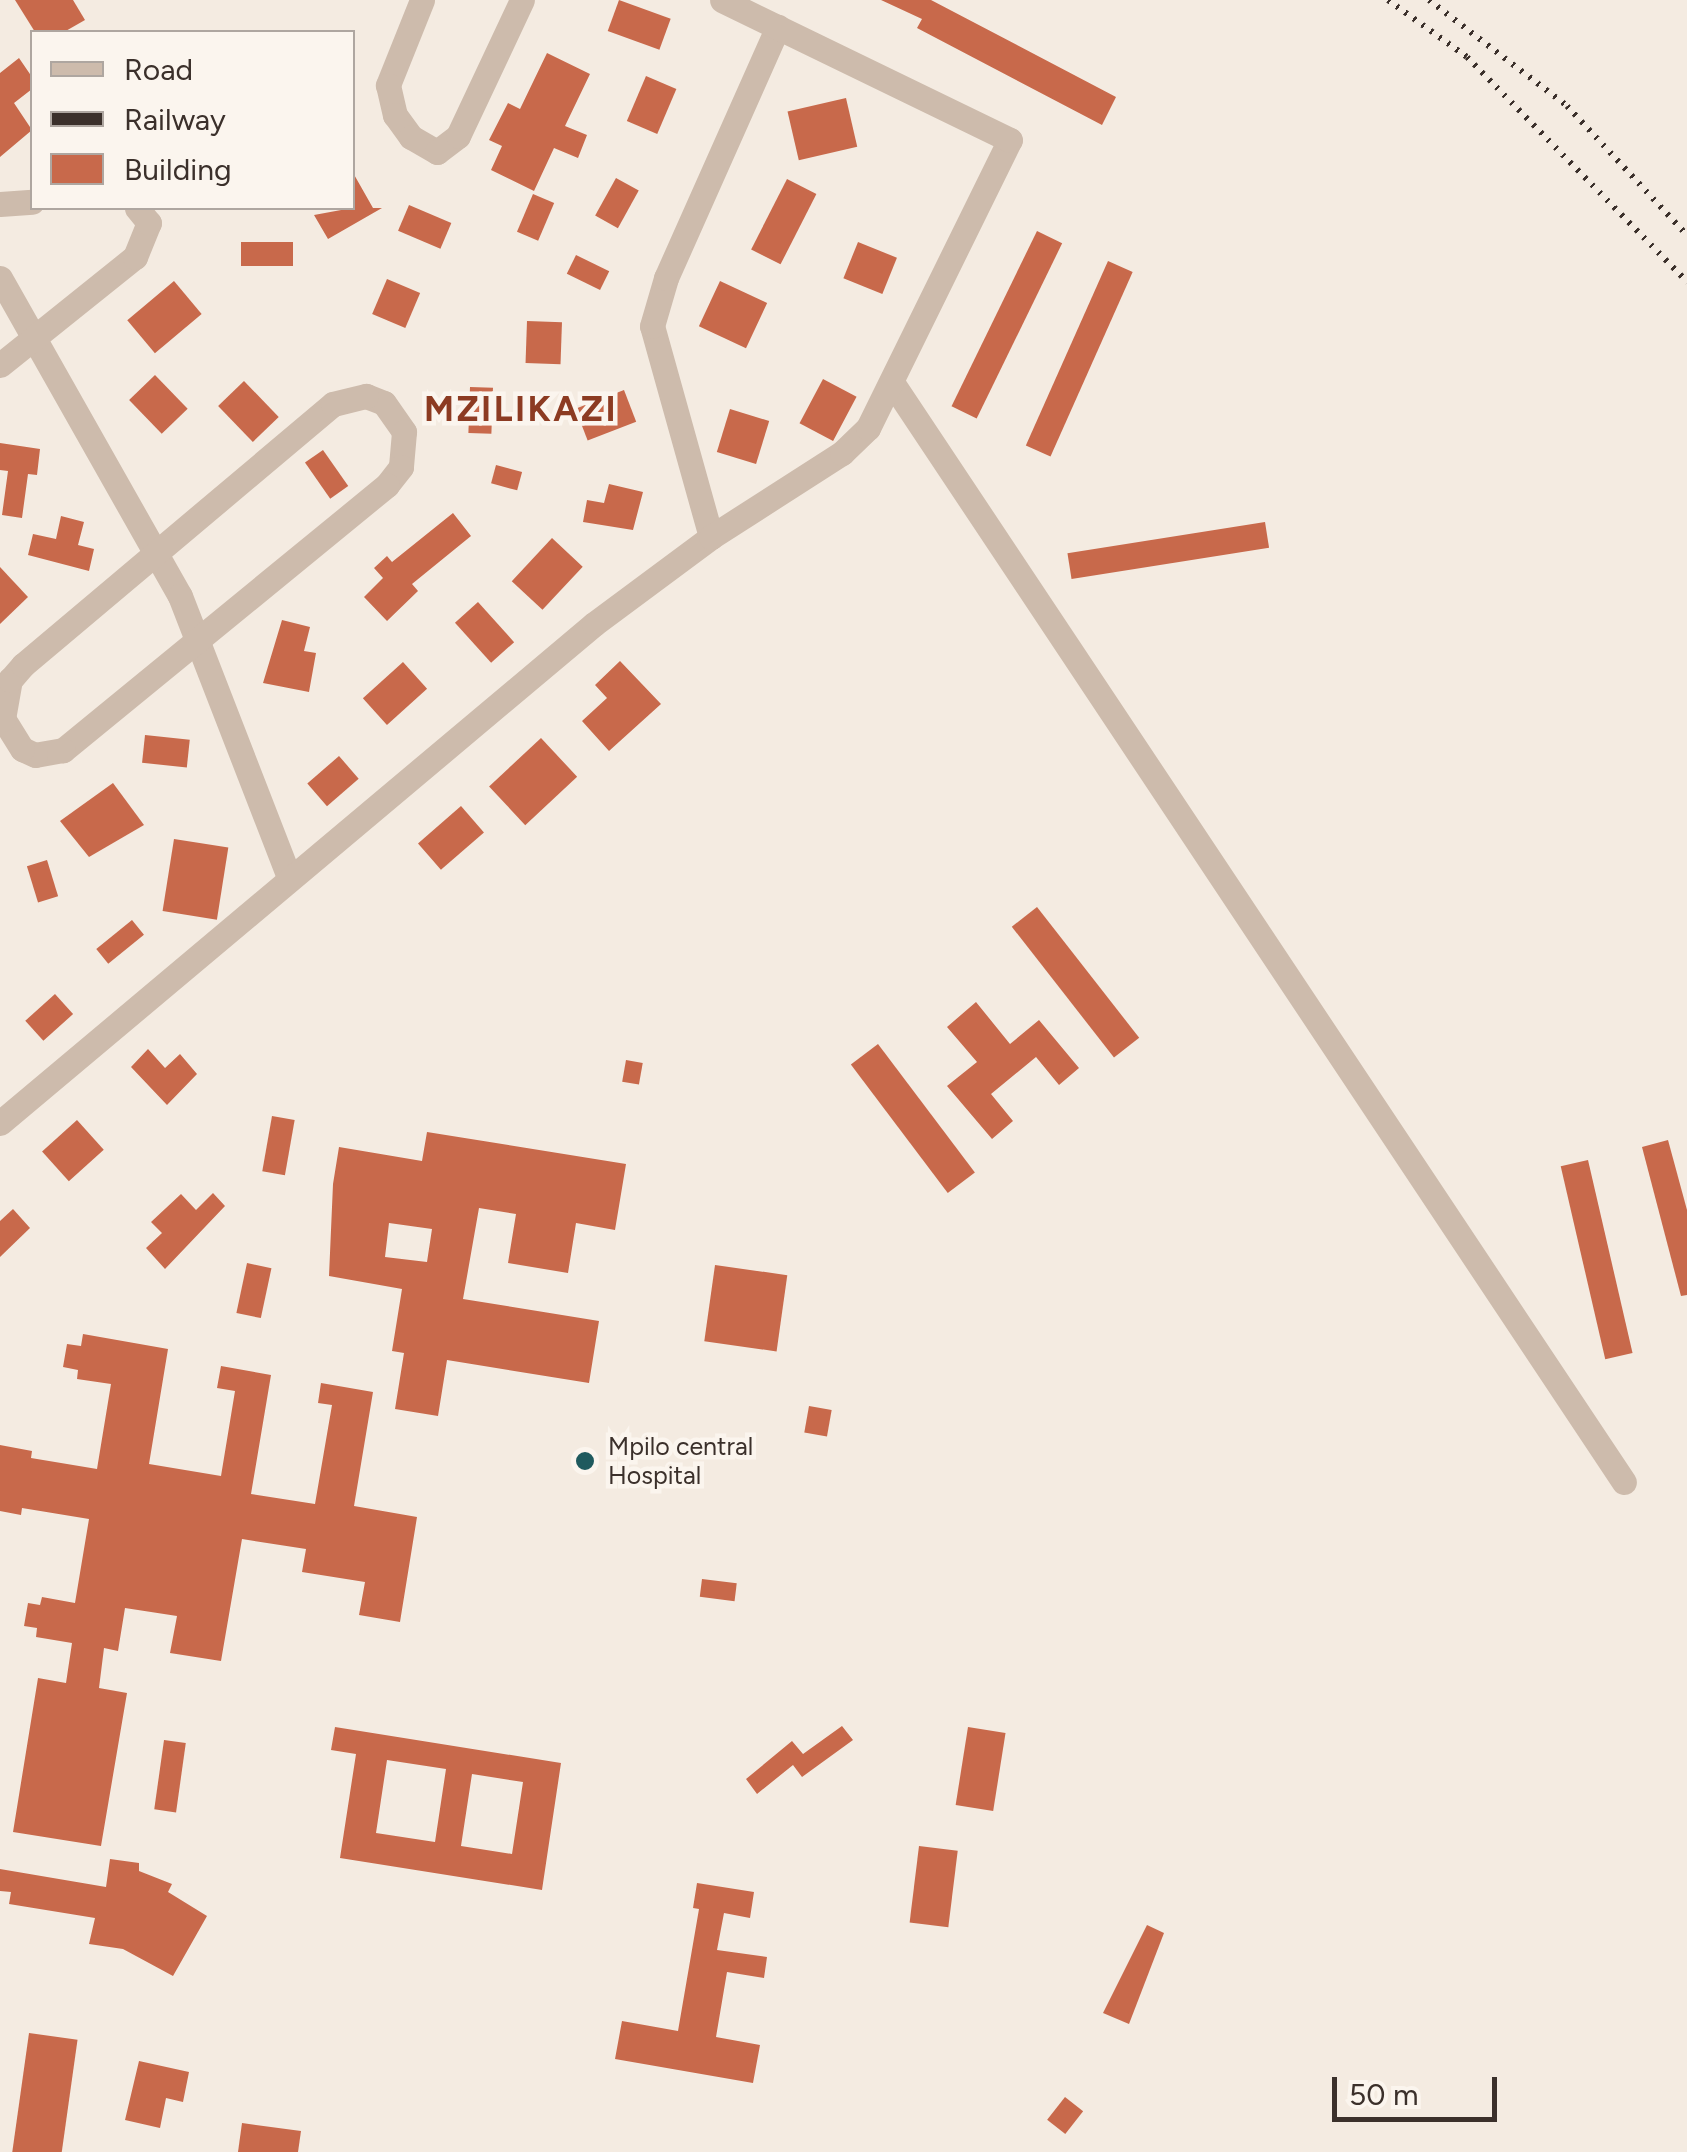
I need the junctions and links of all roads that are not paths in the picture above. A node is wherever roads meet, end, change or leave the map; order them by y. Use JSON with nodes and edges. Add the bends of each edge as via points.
{"nodes":[{"id":1,"x":422,"y":0,"type":"edge"},
{"id":2,"x":522,"y":0,"type":"edge"},
{"id":3,"x":722,"y":0,"type":"edge"},
{"id":4,"x":778,"y":27,"type":"junction"},
{"id":5,"x":30,"y":202,"type":"edge"},
{"id":6,"x":0,"y":204,"type":"edge"},
{"id":7,"x":139,"y":210,"type":"edge"},
{"id":8,"x":0,"y":278,"type":"edge"},
{"id":9,"x":36,"y":334,"type":"junction"},
{"id":10,"x":0,"y":364,"type":"edge"},
{"id":11,"x":893,"y":384,"type":"junction"},
{"id":12,"x":711,"y":537,"type":"junction"},
{"id":13,"x":158,"y":552,"type":"junction"},
{"id":14,"x":197,"y":634,"type":"junction"},
{"id":15,"x":290,"y":877,"type":"junction"},
{"id":16,"x":0,"y":1123,"type":"edge"},
{"id":17,"x":1624,"y":1482,"type":"dead end"}],
"edges":[{"from":1,"to":2,"type":"street","via":[[388,86],[395,115],[411,137],[437,152],[458,136]]},
{"from":3,"to":4,"type":"street"},
{"from":4,"to":11,"type":"street","via":[[1010,140]]},
{"from":4,"to":12,"type":"street","via":[[666,278],[652,326]]},
{"from":5,"to":6,"type":"street"},
{"from":7,"to":9,"type":"street","via":[[149,223],[135,257]]},
{"from":8,"to":9,"type":"street"},
{"from":9,"to":10,"type":"street"},
{"from":9,"to":13,"type":"street"},
{"from":11,"to":12,"type":"street","via":[[868,428],[842,454]]},
{"from":11,"to":17,"type":"street"},
{"from":12,"to":15,"type":"street","via":[[594,624]]},
{"from":13,"to":14,"type":"street"},
{"from":13,"to":14,"type":"street","via":[[10,680],[2,720],[9,736],[36,755],[63,750]]},
{"from":13,"to":14,"type":"street","via":[[333,404],[366,396],[396,415],[406,450],[387,485]]},
{"from":14,"to":15,"type":"street"},
{"from":15,"to":16,"type":"street"}]}
